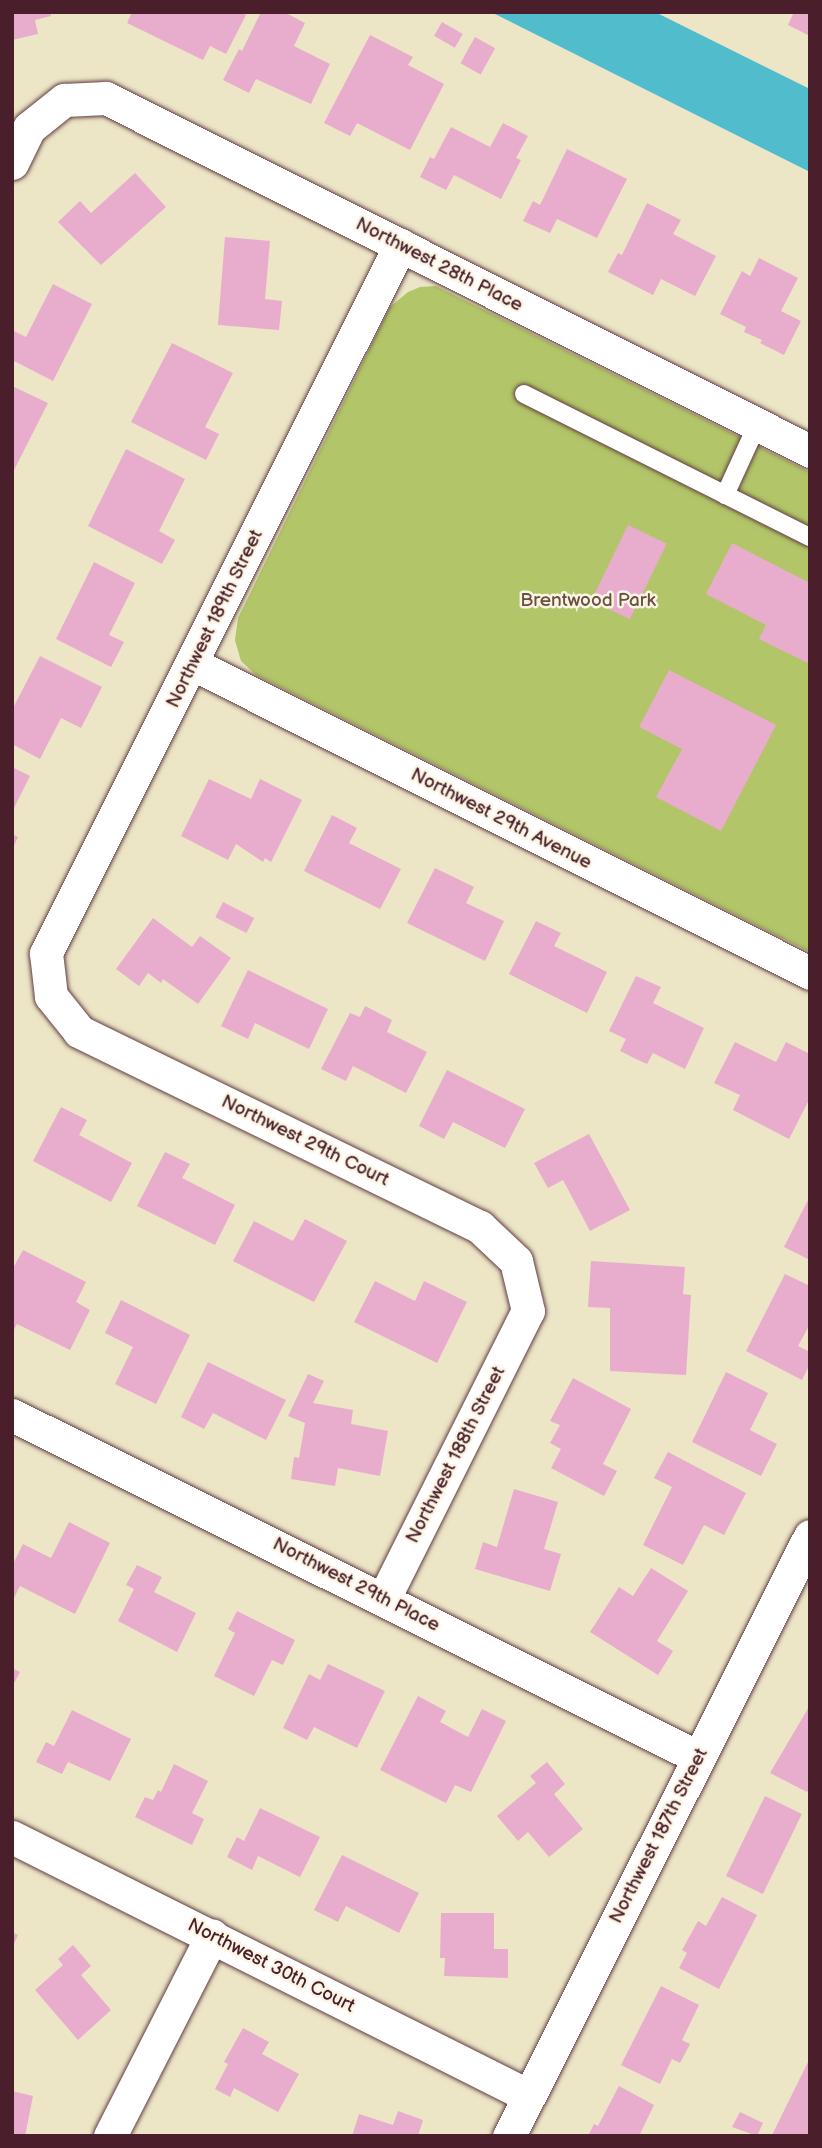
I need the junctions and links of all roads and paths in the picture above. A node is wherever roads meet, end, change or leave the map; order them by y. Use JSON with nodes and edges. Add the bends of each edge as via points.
{"nodes":[{"id":1,"x":12,"y":163,"type":"edge"},
{"id":2,"x":400,"y":245,"type":"junction"},
{"id":3,"x":524,"y":394,"type":"dead end"},
{"id":4,"x":757,"y":425,"type":"junction"},
{"id":5,"x":810,"y":451,"type":"edge"},
{"id":6,"x":725,"y":495,"type":"junction"},
{"id":7,"x":810,"y":537,"type":"edge"},
{"id":8,"x":193,"y":664,"type":"junction"},
{"id":9,"x":810,"y":973,"type":"edge"},
{"id":10,"x":51,"y":996,"type":"joint"},
{"id":11,"x":528,"y":1311,"type":"joint"},
{"id":12,"x":12,"y":1415,"type":"edge"},
{"id":13,"x":810,"y":1536,"type":"edge"},
{"id":14,"x":384,"y":1598,"type":"junction"},
{"id":15,"x":698,"y":1757,"type":"junction"},
{"id":16,"x":12,"y":1837,"type":"edge"},
{"id":17,"x":212,"y":1936,"type":"junction"},
{"id":18,"x":529,"y":2096,"type":"junction"},
{"id":19,"x":110,"y":2136,"type":"edge"},
{"id":20,"x":509,"y":2136,"type":"edge"}],
"edges":[{"from":1,"to":2,"type":"street","name":"Northwest 28th Place","via":[[29,128],[64,100],[106,98]]},
{"from":2,"to":4,"type":"street","name":"Northwest 28th Place"},
{"from":2,"to":8,"type":"street","name":"Northwest 189th Street"},
{"from":3,"to":6,"type":"lane"},
{"from":4,"to":5,"type":"street","name":"Northwest 28th Place"},
{"from":4,"to":6,"type":"lane"},
{"from":6,"to":7,"type":"lane"},
{"from":8,"to":9,"type":"street","name":"Northwest 29th Avenue"},
{"from":8,"to":10,"type":"street","name":"Northwest 189th Street","via":[[46,953]]},
{"from":10,"to":11,"type":"street","name":"Northwest 29th Court","via":[[79,1031],[480,1227],[516,1261]]},
{"from":11,"to":14,"type":"street","name":"Northwest 188th Street"},
{"from":12,"to":14,"type":"street","name":"Northwest 29th Place"},
{"from":13,"to":15,"type":"street","name":"Northwest 187th Street"},
{"from":14,"to":15,"type":"street","name":"Northwest 29th Place"},
{"from":15,"to":18,"type":"street","name":"Northwest 187th Street"},
{"from":16,"to":17,"type":"street","name":"Northwest 30th Court"},
{"from":17,"to":18,"type":"street","name":"Northwest 30th Court"},
{"from":17,"to":19,"type":"street"},
{"from":18,"to":20,"type":"street","name":"Northwest 187th Street"}]}
